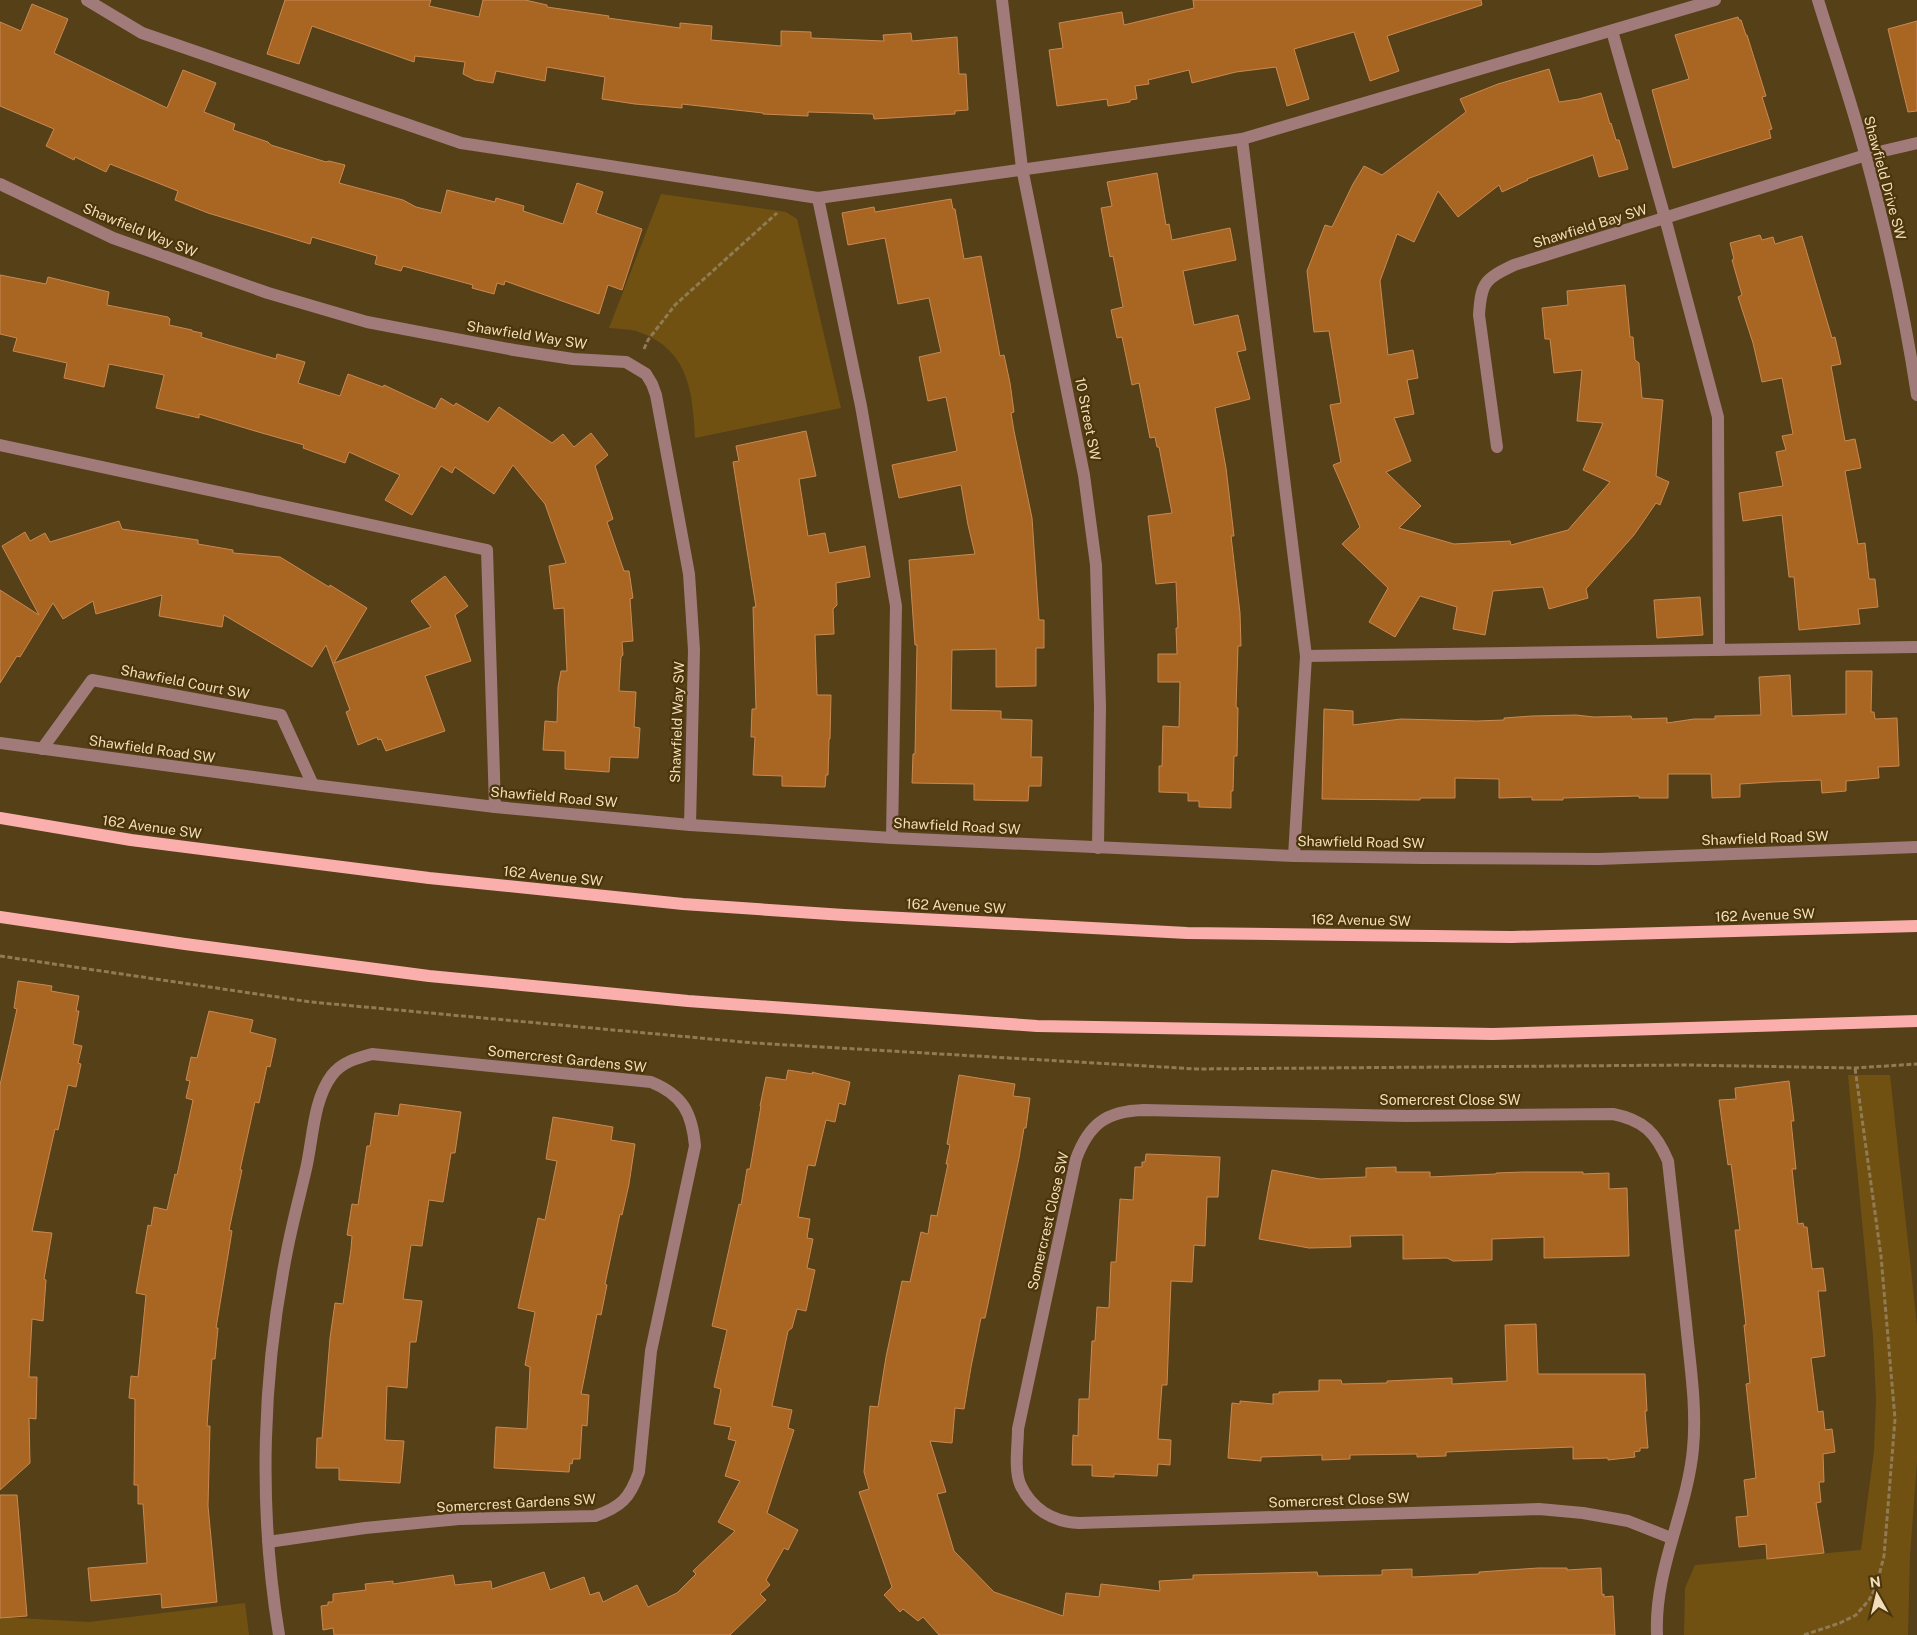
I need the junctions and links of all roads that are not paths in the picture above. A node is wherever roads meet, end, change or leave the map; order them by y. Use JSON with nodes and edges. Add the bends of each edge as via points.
{"nodes":[{"id":1,"x":87,"y":0,"type":"edge"},
{"id":2,"x":1002,"y":0,"type":"edge"},
{"id":3,"x":1715,"y":0,"type":"edge"},
{"id":4,"x":1818,"y":0,"type":"edge"},
{"id":5,"x":1612,"y":31,"type":"junction"},
{"id":6,"x":1242,"y":138,"type":"junction"},
{"id":7,"x":1917,"y":143,"type":"edge"},
{"id":8,"x":1866,"y":155,"type":"junction"},
{"id":9,"x":1022,"y":168,"type":"junction"},
{"id":10,"x":0,"y":184,"type":"edge"},
{"id":11,"x":818,"y":198,"type":"junction"},
{"id":12,"x":1665,"y":218,"type":"junction"},
{"id":13,"x":1913,"y":347,"type":"edge"},
{"id":14,"x":1917,"y":395,"type":"edge"},
{"id":15,"x":0,"y":445,"type":"edge"},
{"id":16,"x":1497,"y":447,"type":"dead end"},
{"id":17,"x":1917,"y":646,"type":"edge"},
{"id":18,"x":1719,"y":650,"type":"junction"},
{"id":19,"x":1306,"y":656,"type":"junction"},
{"id":20,"x":0,"y":743,"type":"edge"},
{"id":21,"x":42,"y":749,"type":"junction"},
{"id":22,"x":313,"y":785,"type":"junction"},
{"id":23,"x":495,"y":807,"type":"junction"},
{"id":24,"x":0,"y":818,"type":"edge"},
{"id":25,"x":690,"y":825,"type":"junction"},
{"id":26,"x":892,"y":838,"type":"junction"},
{"id":27,"x":1917,"y":847,"type":"edge"},
{"id":28,"x":1098,"y":848,"type":"junction"},
{"id":29,"x":1294,"y":856,"type":"junction"},
{"id":30,"x":0,"y":917,"type":"edge"},
{"id":31,"x":1917,"y":926,"type":"edge"},
{"id":32,"x":1917,"y":1021,"type":"edge"},
{"id":33,"x":1671,"y":1538,"type":"junction"},
{"id":34,"x":268,"y":1542,"type":"junction"},
{"id":35,"x":278,"y":1635,"type":"edge"},
{"id":36,"x":1657,"y":1635,"type":"edge"}],
"edges":[{"from":1,"to":11,"type":"street","via":[[142,33],[461,143]]},
{"from":2,"to":9,"type":"street","name":"10 Street SW"},
{"from":3,"to":5,"type":"street"},
{"from":4,"to":8,"type":"street","name":"Shawfield Drive SW"},
{"from":5,"to":6,"type":"street"},
{"from":5,"to":12,"type":"street"},
{"from":6,"to":9,"type":"street"},
{"from":6,"to":19,"type":"street"},
{"from":7,"to":8,"type":"street"},
{"from":8,"to":12,"type":"street","name":"Shawfield Bay SW"},
{"from":8,"to":13,"type":"street","name":"Shawfield Drive SW"},
{"from":9,"to":11,"type":"street"},
{"from":9,"to":28,"type":"street","name":"10 Street SW","via":[[1084,475],[1096,565],[1100,707]]},
{"from":10,"to":25,"type":"street","name":"Shawfield Way SW","via":[[113,238],[268,293],[367,322],[514,350],[573,359],[626,362],[646,374],[656,395],[689,574],[694,650]]},
{"from":11,"to":26,"type":"street","via":[[861,406],[896,606]]},
{"from":12,"to":16,"type":"street","name":"Shawfield Bay SW","via":[[1514,265],[1485,283],[1480,295],[1479,315]]},
{"from":12,"to":18,"type":"street","via":[[1718,417]]},
{"from":13,"to":14,"type":"street","name":"Shawfield Drive SW"},
{"from":15,"to":23,"type":"street","via":[[487,550]]},
{"from":17,"to":18,"type":"street"},
{"from":18,"to":19,"type":"street"},
{"from":19,"to":29,"type":"street"},
{"from":20,"to":21,"type":"street","name":"Shawfield Road SW"},
{"from":21,"to":22,"type":"street","name":"Shawfield Road SW"},
{"from":21,"to":22,"type":"street","name":"Shawfield Court SW","via":[[92,680],[281,715]]},
{"from":22,"to":23,"type":"street","name":"Shawfield Road SW"},
{"from":23,"to":25,"type":"street","name":"Shawfield Road SW"},
{"from":24,"to":31,"type":"main road","name":"162 Avenue SW","via":[[131,840],[430,878],[683,904],[844,915],[1188,933],[1512,937]]},
{"from":25,"to":26,"type":"street","name":"Shawfield Road SW"},
{"from":26,"to":28,"type":"street","name":"Shawfield Road SW"},
{"from":27,"to":29,"type":"street","name":"Shawfield Road SW","via":[[1599,859]]},
{"from":28,"to":29,"type":"street","name":"Shawfield Road SW"},
{"from":30,"to":32,"type":"main road","via":[[429,976],[688,1001],[1037,1026],[1493,1034]]},
{"from":33,"to":33,"type":"street","name":"Somercrest Close SW","via":[[1693,1449],[1692,1375],[1668,1160],[1662,1145],[1644,1125],[1630,1117],[1614,1114],[1406,1116],[1126,1110],[1107,1117],[1082,1142],[1018,1429],[1020,1483],[1039,1510],[1056,1519],[1080,1523],[1539,1509],[1628,1522]]},
{"from":33,"to":36,"type":"street","name":"Somercrest Close SW","via":[[1662,1578]]},
{"from":34,"to":34,"type":"street","name":"Somercrest Gardens SW","via":[[266,1415],[274,1334],[288,1247],[318,1104],[333,1074],[346,1063],[372,1054],[650,1082],[673,1094],[686,1107],[695,1146],[651,1350],[639,1472],[627,1498],[595,1516],[459,1519]]},
{"from":34,"to":35,"type":"street","name":"Somercrest Gardens SW"}]}
